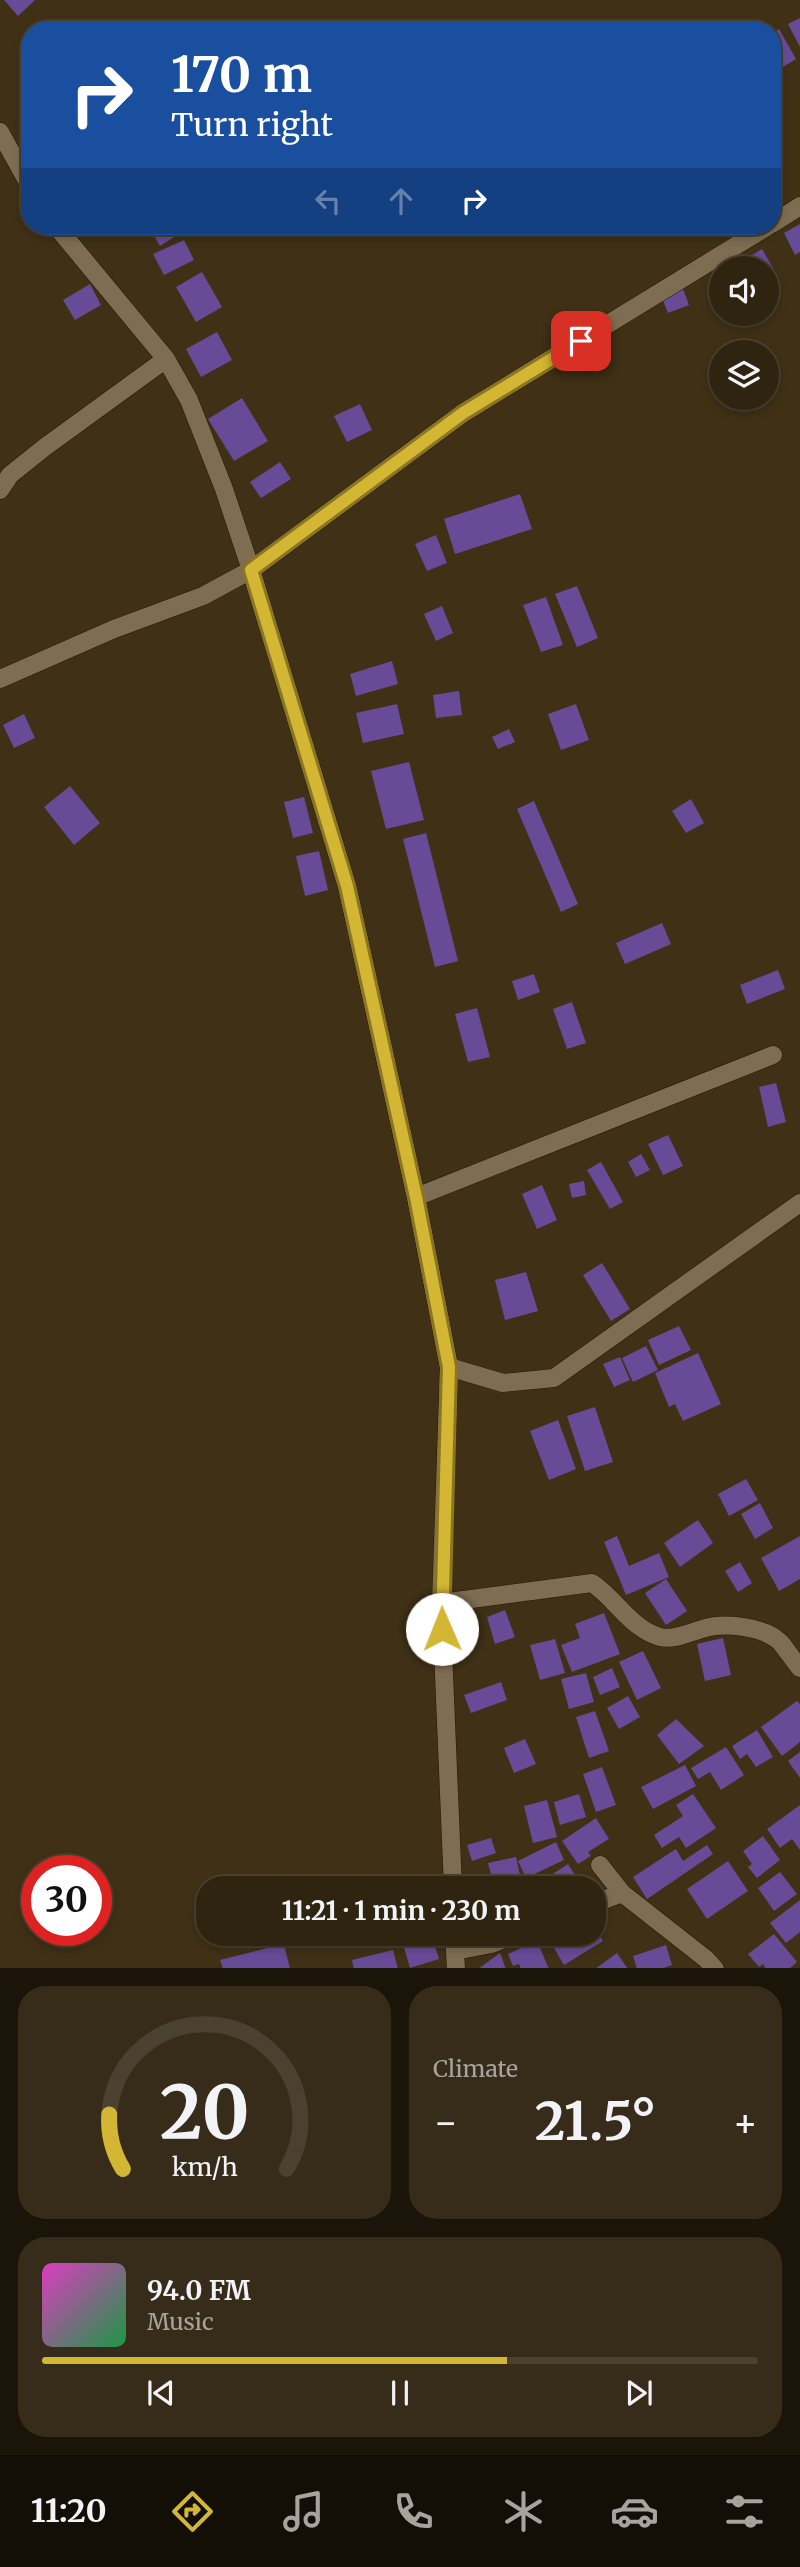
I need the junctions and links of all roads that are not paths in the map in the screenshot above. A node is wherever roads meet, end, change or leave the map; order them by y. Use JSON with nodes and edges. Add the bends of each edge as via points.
{"nodes":[{"id":1,"x":0,"y":132,"type":"edge"},
{"id":2,"x":21,"y":170,"type":"edge"},
{"id":3,"x":800,"y":206,"type":"edge"},
{"id":4,"x":781,"y":218,"type":"edge"},
{"id":5,"x":63,"y":235,"type":"edge"},
{"id":6,"x":754,"y":235,"type":"edge"},
{"id":7,"x":166,"y":359,"type":"junction"},
{"id":8,"x":0,"y":490,"type":"edge"},
{"id":9,"x":251,"y":570,"type":"junction"},
{"id":10,"x":0,"y":679,"type":"edge"},
{"id":11,"x":773,"y":1055,"type":"dead end"},
{"id":12,"x":416,"y":1197,"type":"junction"},
{"id":13,"x":800,"y":1203,"type":"edge"},
{"id":14,"x":449,"y":1367,"type":"junction"},
{"id":15,"x":441,"y":1603,"type":"junction"},
{"id":16,"x":800,"y":1668,"type":"edge"},
{"id":17,"x":600,"y":1865,"type":"dead end"},
{"id":18,"x":452,"y":1876,"type":"edge"},
{"id":19,"x":622,"y":1893,"type":"junction"},
{"id":20,"x":606,"y":1900,"type":"edge"},
{"id":21,"x":481,"y":1946,"type":"edge"},
{"id":22,"x":455,"y":1951,"type":"edge"},
{"id":23,"x":714,"y":1968,"type":"edge"}],
"edges":[{"from":1,"to":2,"type":"street"},
{"from":3,"to":4,"type":"street"},
{"from":5,"to":7,"type":"street"},
{"from":6,"to":9,"type":"street","via":[[463,413]]},
{"from":7,"to":8,"type":"street","via":[[45,447],[10,475]]},
{"from":7,"to":9,"type":"street","via":[[194,413]]},
{"from":9,"to":10,"type":"street","via":[[203,596]]},
{"from":9,"to":12,"type":"street","via":[[347,886]]},
{"from":11,"to":12,"type":"street"},
{"from":12,"to":14,"type":"street"},
{"from":13,"to":14,"type":"street","via":[[554,1378],[503,1383]]},
{"from":14,"to":15,"type":"street"},
{"from":15,"to":16,"type":"street","via":[[592,1583],[638,1626],[659,1637],[674,1638],[715,1625],[750,1628],[778,1640]]},
{"from":15,"to":18,"type":"street"},
{"from":17,"to":19,"type":"street"},
{"from":19,"to":20,"type":"street"},
{"from":19,"to":23,"type":"street"},
{"from":21,"to":22,"type":"street"}]}
